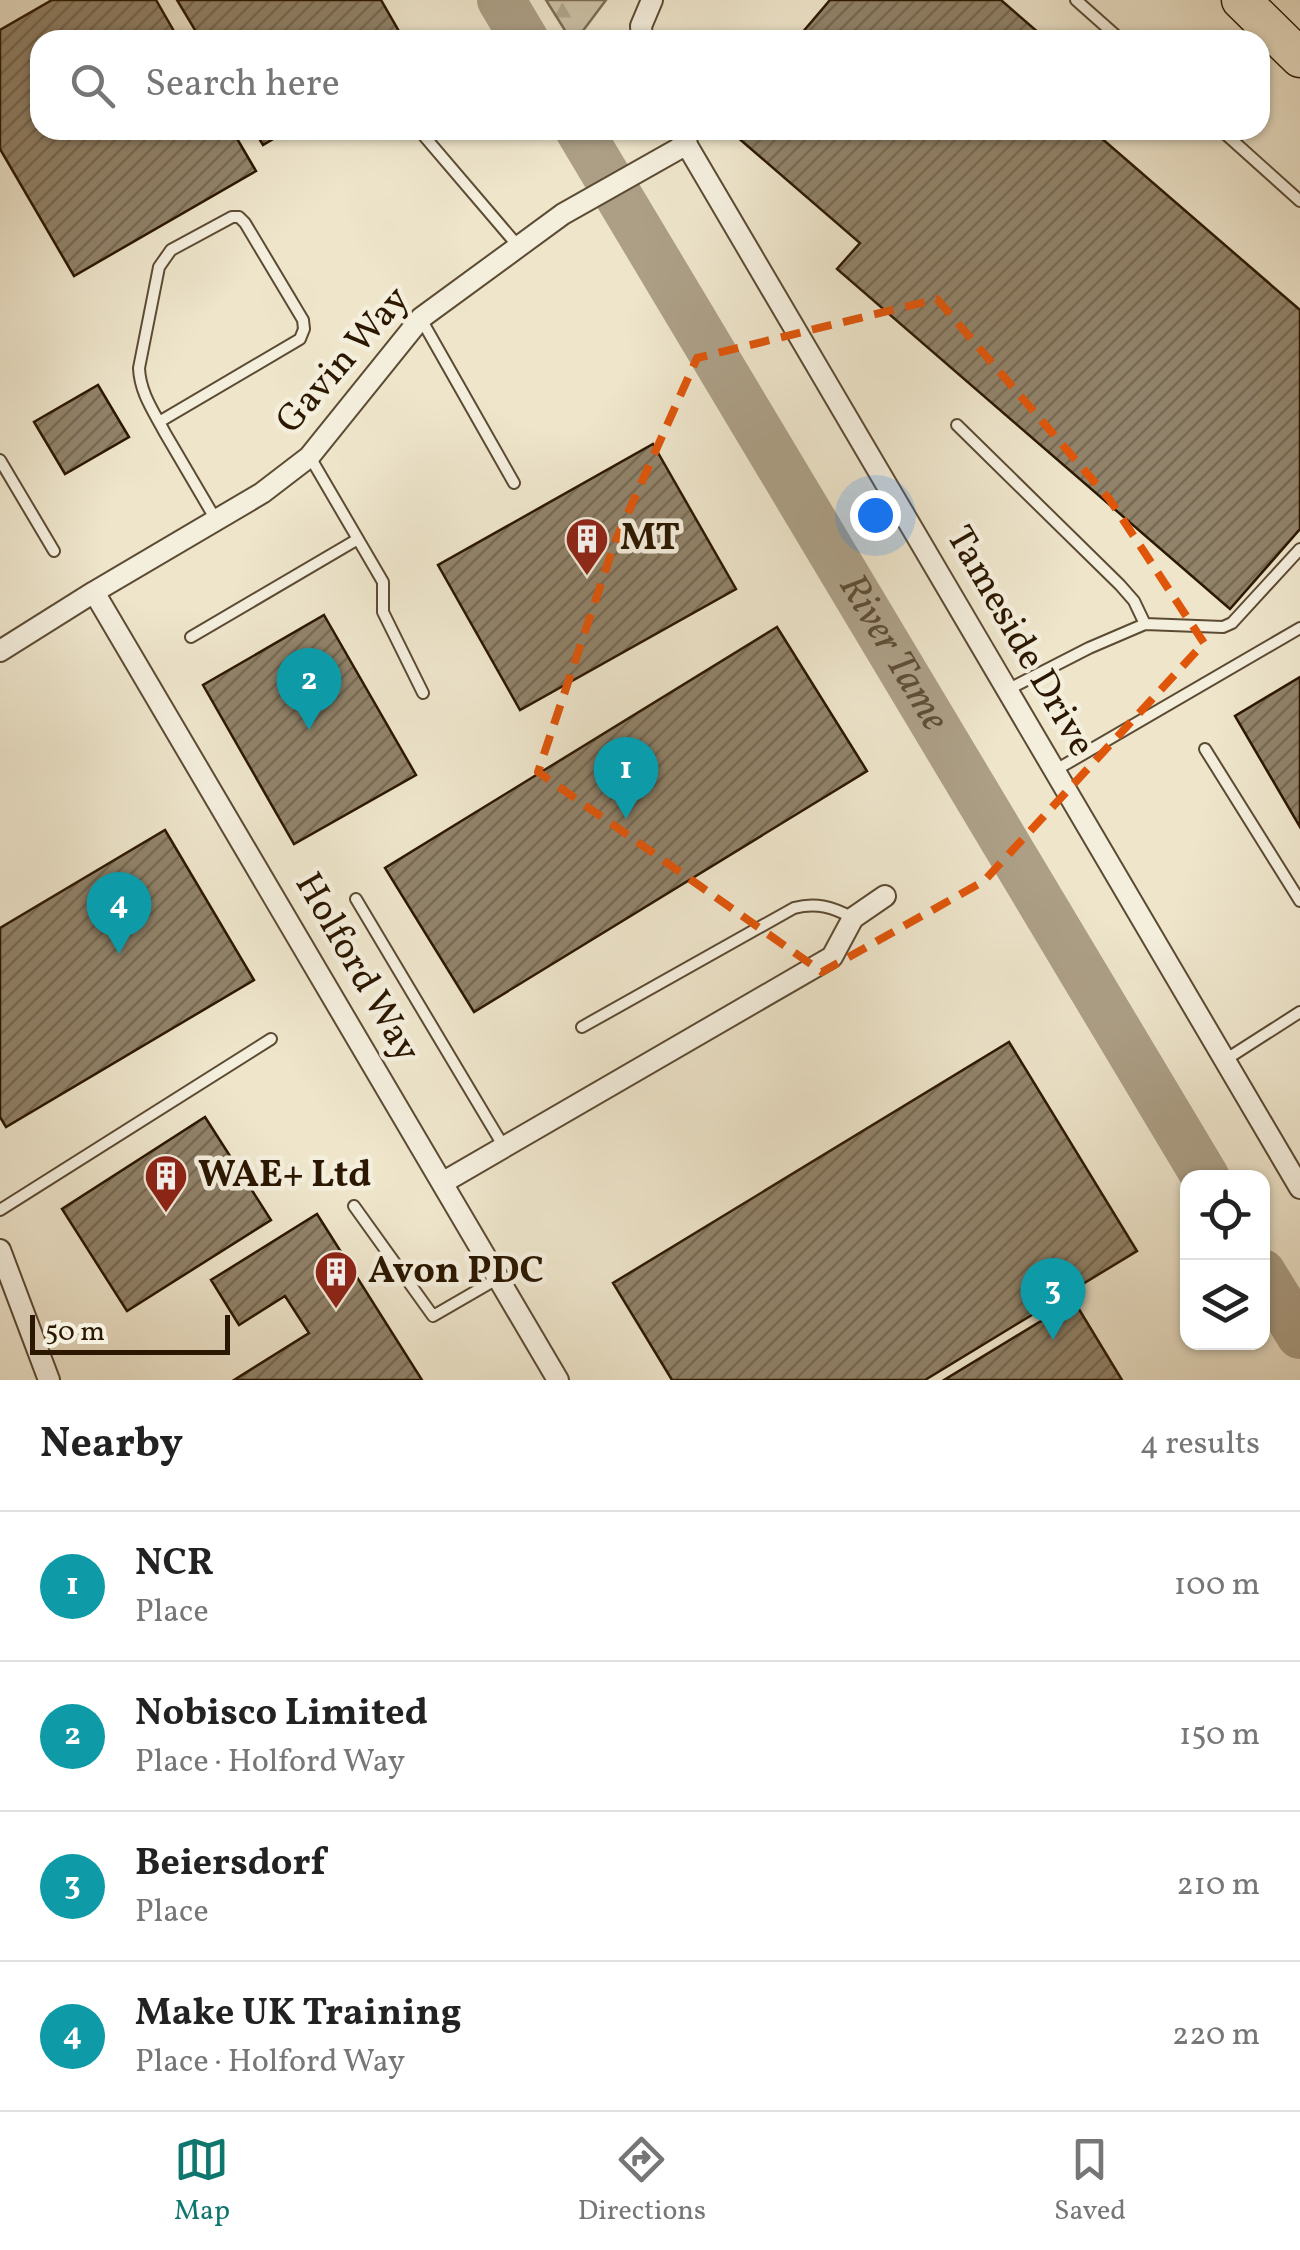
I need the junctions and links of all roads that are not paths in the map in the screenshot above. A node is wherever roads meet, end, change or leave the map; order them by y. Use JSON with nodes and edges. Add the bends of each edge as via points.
{"nodes":[{"id":1,"x":652,"y":0,"type":"edge"},
{"id":2,"x":1076,"y":0,"type":"edge"},
{"id":3,"x":1241,"y":0,"type":"edge"},
{"id":4,"x":641,"y":30,"type":"edge"},
{"id":5,"x":1110,"y":30,"type":"edge"},
{"id":6,"x":1300,"y":58,"type":"edge"},
{"id":7,"x":428,"y":140,"type":"edge"},
{"id":8,"x":679,"y":140,"type":"edge"},
{"id":9,"x":684,"y":140,"type":"edge"},
{"id":10,"x":1232,"y":140,"type":"edge"},
{"id":11,"x":1300,"y":201,"type":"edge"},
{"id":12,"x":518,"y":246,"type":"junction"},
{"id":13,"x":421,"y":318,"type":"junction"},
{"id":14,"x":159,"y":422,"type":"junction"},
{"id":15,"x":958,"y":426,"type":"dead end"},
{"id":16,"x":309,"y":456,"type":"junction"},
{"id":17,"x":0,"y":460,"type":"edge"},
{"id":18,"x":514,"y":483,"type":"dead end"},
{"id":19,"x":216,"y":520,"type":"junction"},
{"id":20,"x":358,"y":539,"type":"junction"},
{"id":21,"x":1300,"y":549,"type":"edge"},
{"id":22,"x":54,"y":552,"type":"dead end"},
{"id":23,"x":94,"y":592,"type":"junction"},
{"id":24,"x":1144,"y":624,"type":"junction"},
{"id":25,"x":1300,"y":628,"type":"edge"},
{"id":26,"x":191,"y":637,"type":"dead end"},
{"id":27,"x":0,"y":651,"type":"edge"},
{"id":28,"x":1006,"y":690,"type":"junction"},
{"id":29,"x":424,"y":694,"type":"dead end"},
{"id":30,"x":1204,"y":749,"type":"dead end"},
{"id":31,"x":1054,"y":771,"type":"junction"},
{"id":32,"x":886,"y":896,"type":"dead end"},
{"id":33,"x":356,"y":899,"type":"dead end"},
{"id":34,"x":1300,"y":901,"type":"edge"},
{"id":35,"x":853,"y":918,"type":"junction"},
{"id":36,"x":1300,"y":1012,"type":"edge"},
{"id":37,"x":582,"y":1027,"type":"dead end"},
{"id":38,"x":271,"y":1040,"type":"dead end"},
{"id":39,"x":1225,"y":1060,"type":"junction"},
{"id":40,"x":504,"y":1147,"type":"junction"},
{"id":41,"x":442,"y":1183,"type":"junction"},
{"id":42,"x":1300,"y":1188,"type":"edge"},
{"id":43,"x":354,"y":1206,"type":"dead end"},
{"id":44,"x":0,"y":1210,"type":"edge"},
{"id":45,"x":0,"y":1250,"type":"edge"},
{"id":46,"x":498,"y":1278,"type":"junction"},
{"id":47,"x":49,"y":1380,"type":"edge"},
{"id":48,"x":558,"y":1380,"type":"edge"}],
"edges":[{"from":1,"to":4,"type":"street"},
{"from":2,"to":5,"type":"lane"},
{"from":3,"to":6,"type":"highway"},
{"from":7,"to":12,"type":"lane"},
{"from":8,"to":12,"type":"street","name":"Gavin Way","via":[[664,157]]},
{"from":9,"to":28,"type":"street","name":"Tameside Drive"},
{"from":10,"to":11,"type":"lane"},
{"from":12,"to":13,"type":"street","name":"Gavin Way"},
{"from":13,"to":16,"type":"street","name":"Gavin Way"},
{"from":13,"to":18,"type":"lane"},
{"from":14,"to":14,"type":"lane","via":[[139,385],[159,267],[171,250],[239,217],[304,329],[300,339]]},
{"from":14,"to":19,"type":"lane"},
{"from":15,"to":24,"type":"lane","via":[[1120,585]]},
{"from":16,"to":19,"type":"street","name":"Gavin Way"},
{"from":16,"to":20,"type":"lane"},
{"from":17,"to":22,"type":"lane"},
{"from":19,"to":23,"type":"street","name":"Gavin Way"},
{"from":20,"to":26,"type":"lane"},
{"from":20,"to":29,"type":"lane","via":[[383,582],[383,612]]},
{"from":21,"to":24,"type":"lane","via":[[1232,623]]},
{"from":23,"to":27,"type":"street","name":"Gavin Way"},
{"from":23,"to":41,"type":"street","name":"Holford Way"},
{"from":24,"to":28,"type":"lane"},
{"from":25,"to":31,"type":"lane"},
{"from":28,"to":31,"type":"street","name":"Tameside Drive"},
{"from":30,"to":34,"type":"lane"},
{"from":31,"to":39,"type":"street","name":"Tameside Drive"},
{"from":32,"to":35,"type":"street"},
{"from":33,"to":40,"type":"lane"},
{"from":35,"to":37,"type":"lane","via":[[820,905],[794,908]]},
{"from":35,"to":40,"type":"street","via":[[832,956]]},
{"from":36,"to":39,"type":"lane"},
{"from":38,"to":44,"type":"lane"},
{"from":39,"to":42,"type":"street","name":"Tameside Drive"},
{"from":40,"to":41,"type":"street"},
{"from":41,"to":46,"type":"street","name":"Holford Way"},
{"from":43,"to":46,"type":"lane","via":[[433,1316]]},
{"from":45,"to":47,"type":"street"},
{"from":46,"to":48,"type":"street","name":"Holford Way"}]}
